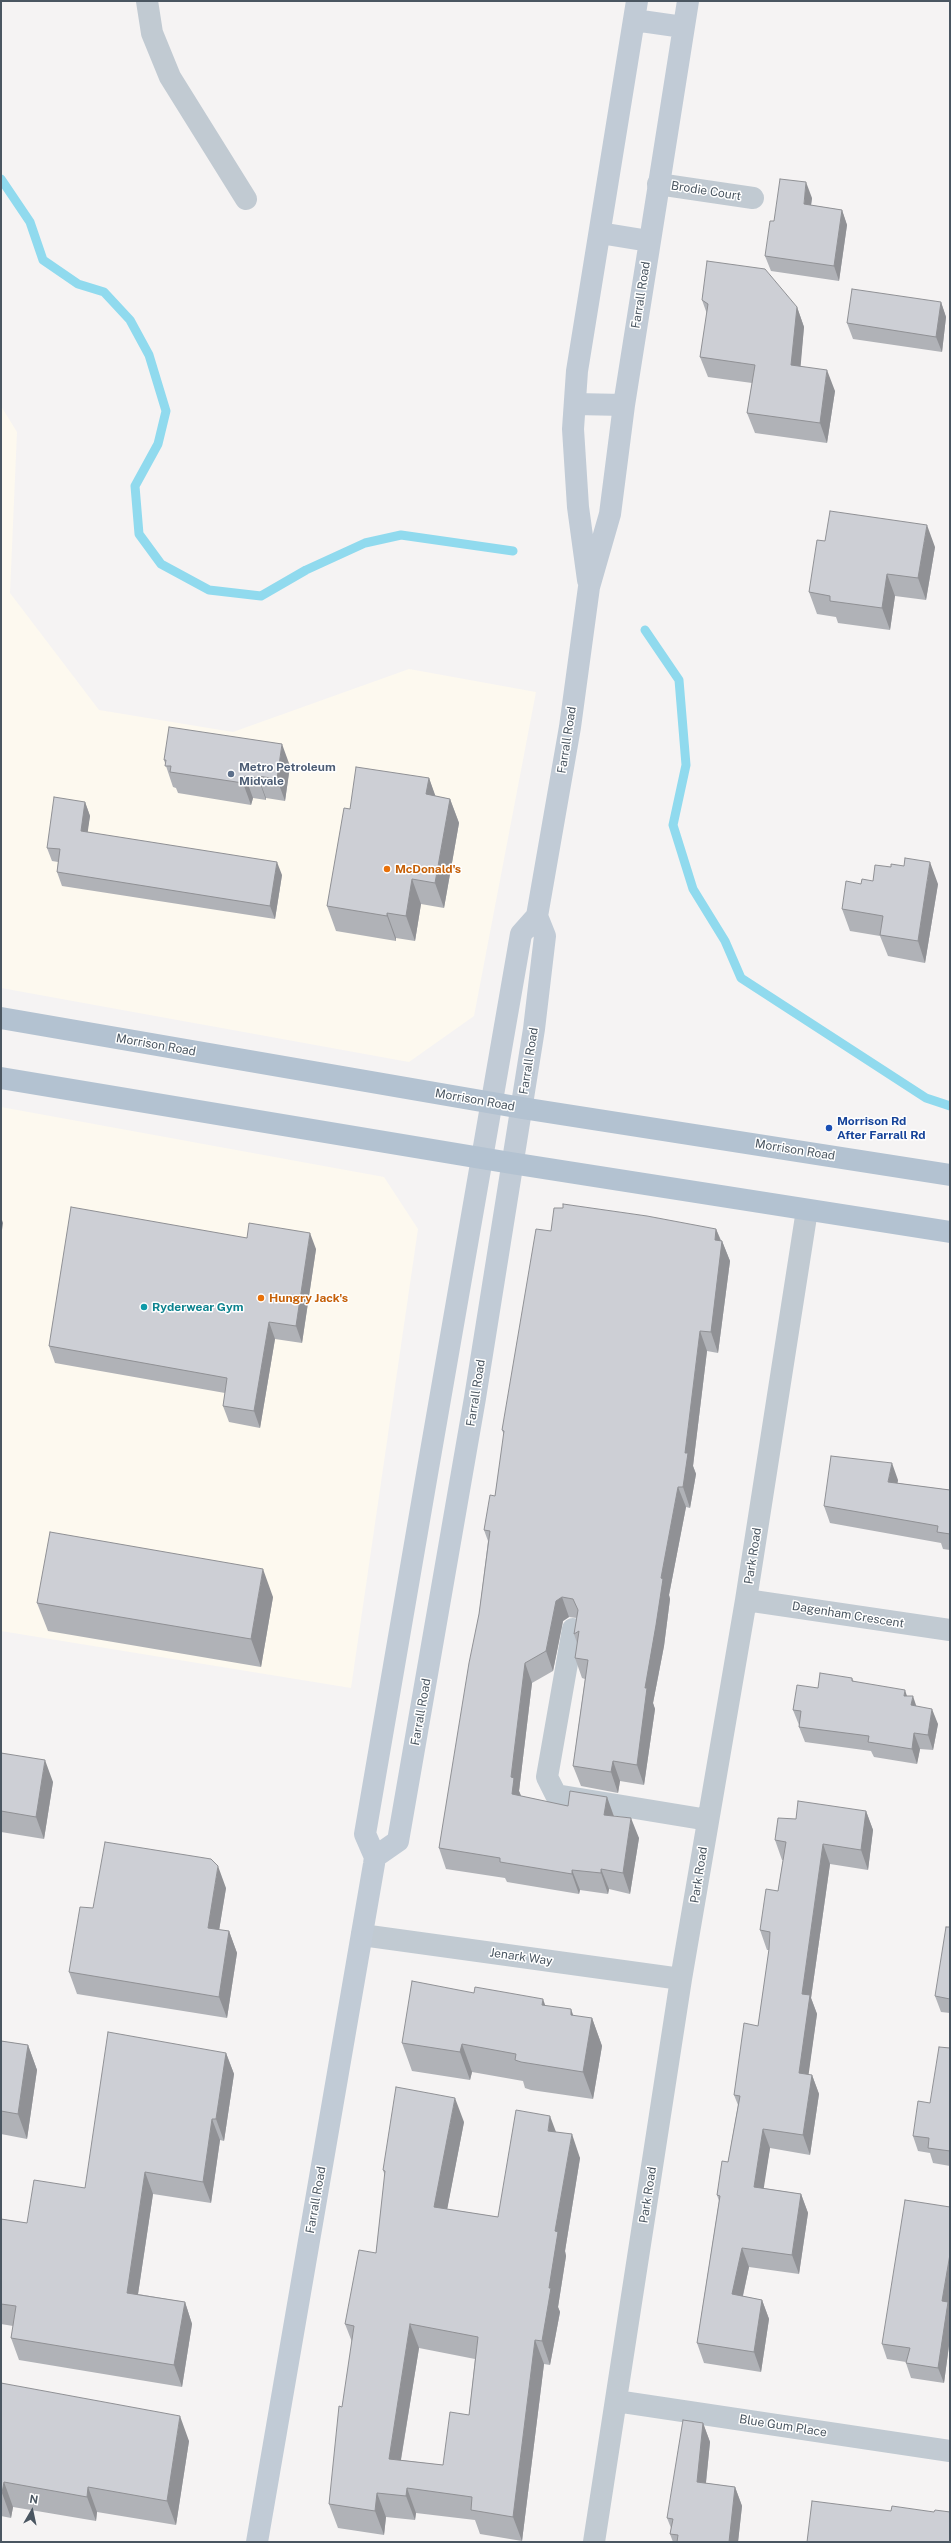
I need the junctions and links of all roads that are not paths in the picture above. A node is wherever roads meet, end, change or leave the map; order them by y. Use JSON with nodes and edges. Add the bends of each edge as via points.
{"nodes":[{"id":1,"x":147,"y":1,"type":"edge"},
{"id":2,"x":688,"y":1,"type":"edge"},
{"id":3,"x":636,"y":10,"type":"edge"},
{"id":4,"x":684,"y":27,"type":"junction"},
{"id":5,"x":658,"y":184,"type":"junction"},
{"id":6,"x":753,"y":198,"type":"dead end"},
{"id":7,"x":246,"y":199,"type":"dead end"},
{"id":8,"x":600,"y":233,"type":"junction"},
{"id":9,"x":649,"y":241,"type":"junction"},
{"id":10,"x":575,"y":404,"type":"junction"},
{"id":11,"x":624,"y":405,"type":"junction"},
{"id":12,"x":588,"y":587,"type":"junction"},
{"id":13,"x":537,"y":916,"type":"junction"},
{"id":14,"x":1,"y":1018,"type":"edge"},
{"id":15,"x":1,"y":1078,"type":"edge"},
{"id":16,"x":492,"y":1103,"type":"junction"},
{"id":17,"x":522,"y":1108,"type":"junction"},
{"id":18,"x":482,"y":1158,"type":"junction"},
{"id":19,"x":511,"y":1163,"type":"junction"},
{"id":20,"x":950,"y":1175,"type":"edge"},
{"id":21,"x":807,"y":1210,"type":"junction"},
{"id":22,"x":950,"y":1232,"type":"edge"},
{"id":23,"x":746,"y":1600,"type":"junction"},
{"id":24,"x":573,"y":1629,"type":"edge"},
{"id":25,"x":950,"y":1630,"type":"edge"},
{"id":26,"x":708,"y":1820,"type":"junction"},
{"id":27,"x":375,"y":1857,"type":"junction"},
{"id":28,"x":362,"y":1935,"type":"junction"},
{"id":29,"x":681,"y":1979,"type":"junction"},
{"id":30,"x":616,"y":2401,"type":"junction"},
{"id":31,"x":950,"y":2451,"type":"edge"},
{"id":32,"x":257,"y":2542,"type":"edge"},
{"id":33,"x":594,"y":2542,"type":"edge"}],
"edges":[{"from":1,"to":7,"type":"street","via":[[152,33],[170,77]]},
{"from":2,"to":4,"type":"main road","name":"Farrall Road"},
{"from":3,"to":4,"type":"main road"},
{"from":3,"to":8,"type":"main road","name":"Farrall Road"},
{"from":4,"to":5,"type":"main road","name":"Farrall Road"},
{"from":5,"to":6,"type":"street","name":"Brodie Court"},
{"from":5,"to":9,"type":"main road","name":"Farrall Road"},
{"from":8,"to":9,"type":"main road"},
{"from":8,"to":10,"type":"main road","name":"Farrall Road","via":[[577,371]]},
{"from":9,"to":11,"type":"main road","name":"Farrall Road"},
{"from":10,"to":11,"type":"main road"},
{"from":10,"to":12,"type":"main road","name":"Farrall Road","via":[[573,429],[578,507]]},
{"from":11,"to":12,"type":"main road","name":"Farrall Road","via":[[610,514]]},
{"from":12,"to":13,"type":"main road","name":"Farrall Road","via":[[570,727]]},
{"from":13,"to":16,"type":"main road","via":[[521,934]]},
{"from":13,"to":17,"type":"main road","name":"Farrall Road","via":[[545,936]]},
{"from":14,"to":16,"type":"main road","name":"Morrison Road"},
{"from":15,"to":18,"type":"main road"},
{"from":16,"to":17,"type":"main road","name":"Morrison Road"},
{"from":16,"to":18,"type":"main road"},
{"from":17,"to":19,"type":"main road","name":"Farrall Road"},
{"from":17,"to":20,"type":"main road","name":"Morrison Road"},
{"from":18,"to":19,"type":"main road"},
{"from":18,"to":27,"type":"main road","via":[[365,1834]]},
{"from":19,"to":21,"type":"main road"},
{"from":19,"to":27,"type":"main road","name":"Farrall Road","via":[[475,1398],[398,1841]]},
{"from":21,"to":22,"type":"main road"},
{"from":21,"to":23,"type":"street","name":"Park Road"},
{"from":23,"to":25,"type":"street","name":"Dagenham Crescent"},
{"from":23,"to":26,"type":"street","name":"Park Road"},
{"from":24,"to":26,"type":"street","via":[[547,1777],[556,1795]]},
{"from":26,"to":29,"type":"street","name":"Park Road"},
{"from":27,"to":28,"type":"main road","name":"Farrall Road"},
{"from":28,"to":29,"type":"street","name":"Jenark Way"},
{"from":28,"to":32,"type":"main road","name":"Farrall Road"},
{"from":29,"to":30,"type":"street","name":"Park Road"},
{"from":30,"to":31,"type":"street","name":"Blue Gum Place"},
{"from":30,"to":33,"type":"street","name":"Park Road"}]}
